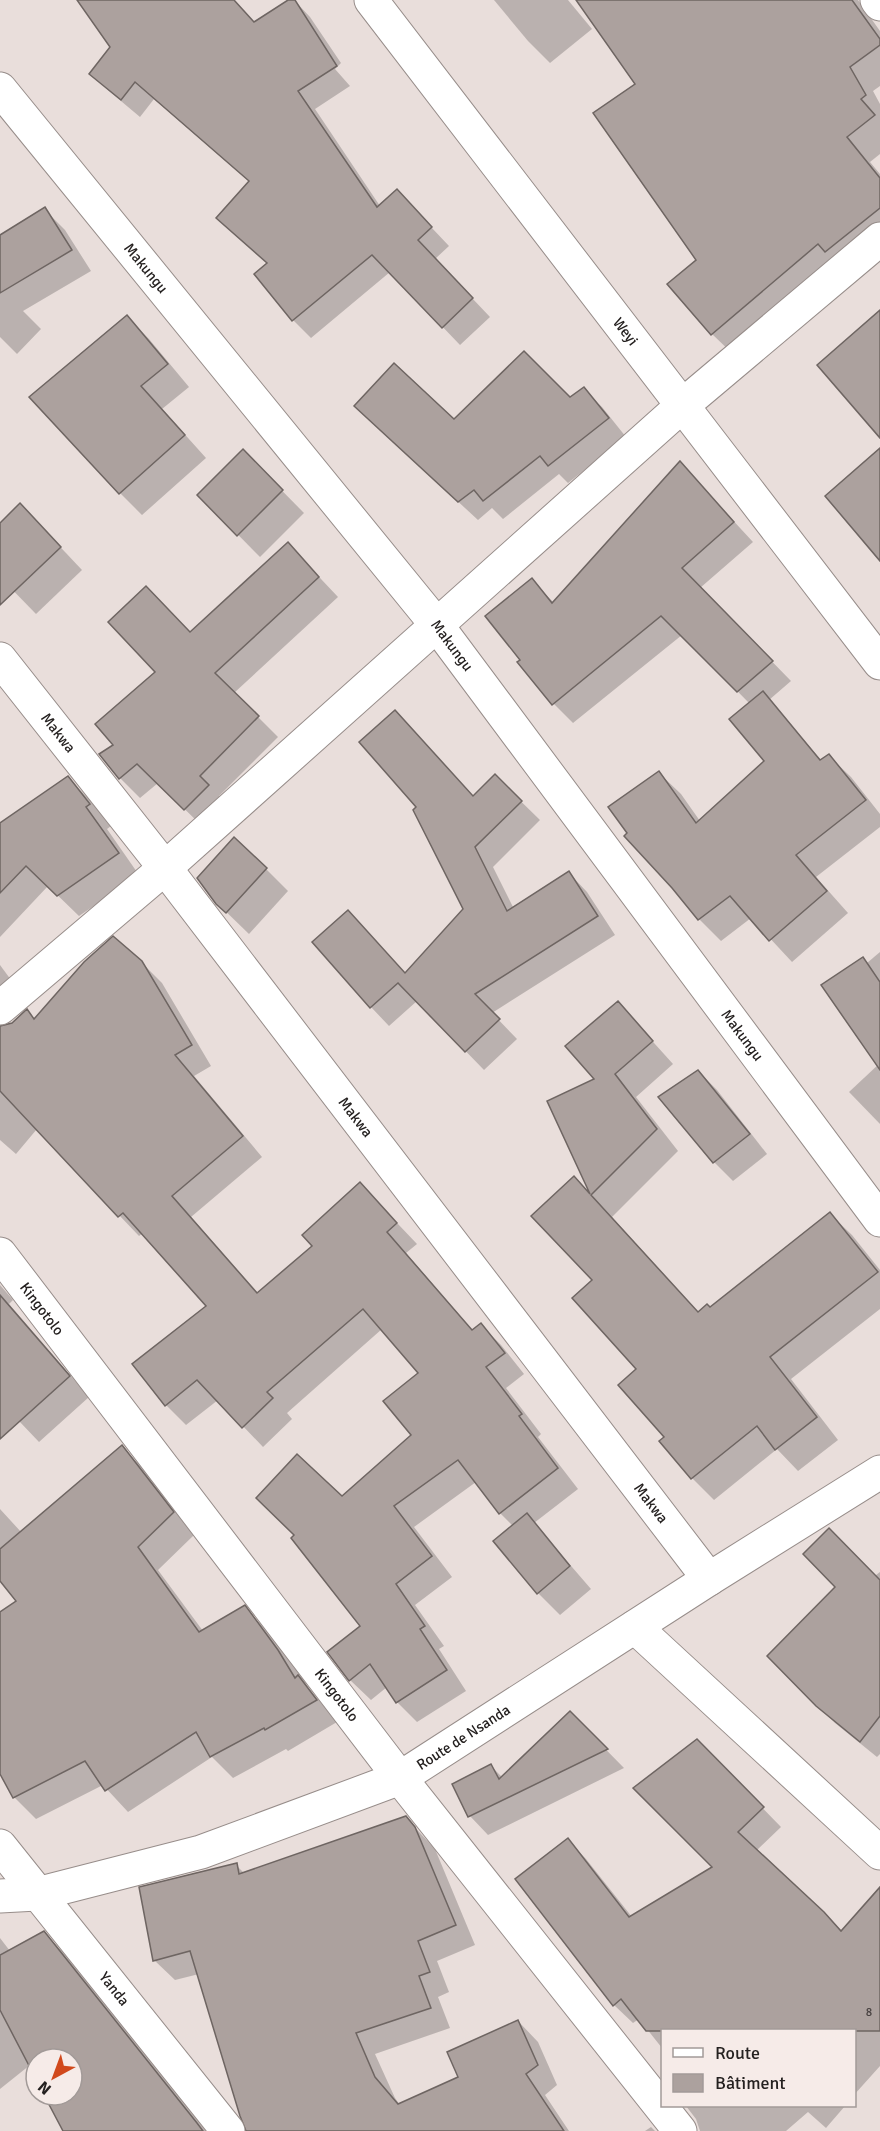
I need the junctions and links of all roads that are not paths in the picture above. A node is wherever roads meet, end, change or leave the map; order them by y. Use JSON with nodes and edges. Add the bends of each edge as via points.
{"nodes":[{"id":1,"x":371,"y":0,"type":"edge"},
{"id":2,"x":877,"y":0,"type":"edge"},
{"id":3,"x":880,"y":4,"type":"edge"},
{"id":4,"x":0,"y":89,"type":"edge"},
{"id":5,"x":880,"y":239,"type":"edge"},
{"id":6,"x":683,"y":405,"type":"junction"},
{"id":7,"x":436,"y":624,"type":"junction"},
{"id":8,"x":0,"y":659,"type":"edge"},
{"id":9,"x":880,"y":663,"type":"edge"},
{"id":10,"x":165,"y":868,"type":"junction"},
{"id":11,"x":0,"y":1008,"type":"edge"},
{"id":12,"x":880,"y":1220,"type":"edge"},
{"id":13,"x":0,"y":1254,"type":"edge"},
{"id":14,"x":880,"y":1472,"type":"edge"},
{"id":15,"x":709,"y":1579,"type":"junction"},
{"id":16,"x":635,"y":1627,"type":"junction"},
{"id":17,"x":400,"y":1778,"type":"junction"},
{"id":18,"x":0,"y":1846,"type":"edge"},
{"id":19,"x":880,"y":1853,"type":"edge"},
{"id":20,"x":38,"y":1894,"type":"junction"},
{"id":21,"x":0,"y":1896,"type":"edge"},
{"id":22,"x":228,"y":2131,"type":"edge"},
{"id":23,"x":680,"y":2131,"type":"edge"}],
"edges":[{"from":1,"to":6,"type":"street","name":"Weyi"},
{"from":2,"to":3,"type":"street"},
{"from":4,"to":7,"type":"street","name":"Makungu"},
{"from":5,"to":6,"type":"street"},
{"from":6,"to":7,"type":"street"},
{"from":6,"to":9,"type":"street","name":"Weyi"},
{"from":7,"to":10,"type":"street"},
{"from":7,"to":12,"type":"street","name":"Makungu"},
{"from":8,"to":10,"type":"street","name":"Makwa"},
{"from":10,"to":11,"type":"street"},
{"from":10,"to":15,"type":"street","name":"Makwa"},
{"from":13,"to":17,"type":"street","name":"Kingotolo"},
{"from":14,"to":15,"type":"street","name":"Route de Nsanda"},
{"from":15,"to":16,"type":"street","name":"Route de Nsanda"},
{"from":16,"to":17,"type":"street","name":"Route de Nsanda"},
{"from":16,"to":19,"type":"street"},
{"from":17,"to":20,"type":"street","name":"Route de Nsanda","via":[[201,1852]]},
{"from":17,"to":23,"type":"street","name":"Kingotolo"},
{"from":18,"to":20,"type":"street","name":"Yanda"},
{"from":20,"to":21,"type":"street","name":"Route de Nsanda"},
{"from":20,"to":22,"type":"street","name":"Yanda"}]}
